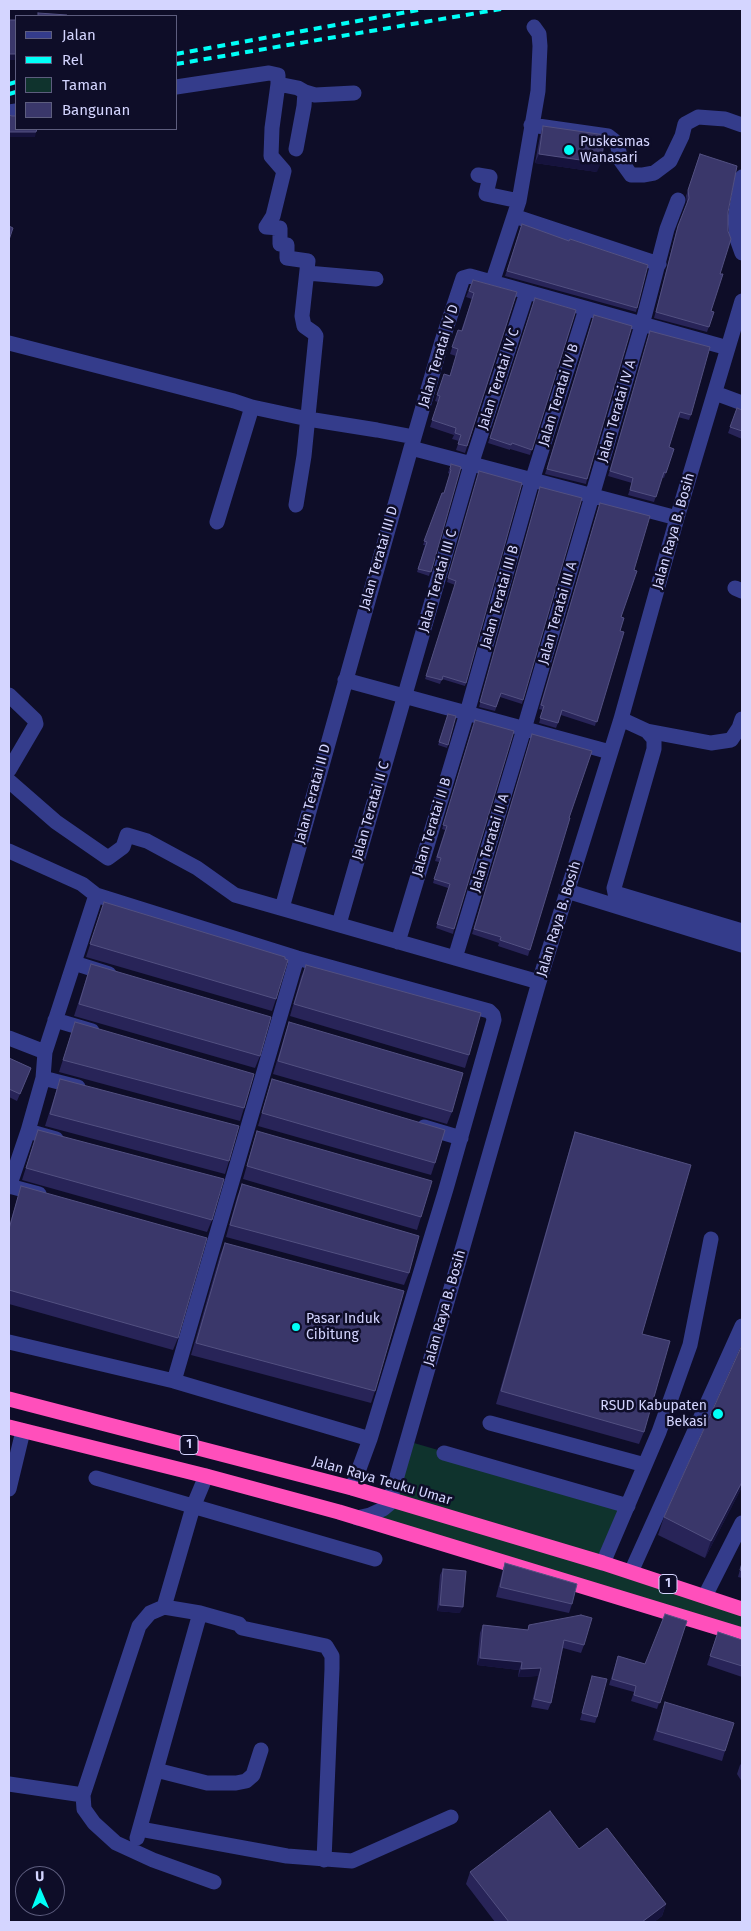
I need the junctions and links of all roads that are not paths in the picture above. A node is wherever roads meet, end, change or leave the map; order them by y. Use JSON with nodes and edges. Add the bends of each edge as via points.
{"nodes":[{"id":1,"x":534,"y":27,"type":"dead end"},
{"id":2,"x":278,"y":84,"type":"junction"},
{"id":3,"x":178,"y":87,"type":"edge"},
{"id":4,"x":305,"y":92,"type":"junction"},
{"id":5,"x":354,"y":93,"type":"dead end"},
{"id":6,"x":531,"y":125,"type":"junction"},
{"id":7,"x":742,"y":125,"type":"edge"},
{"id":8,"x":296,"y":150,"type":"dead end"},
{"id":9,"x":478,"y":174,"type":"dead end"},
{"id":10,"x":742,"y":177,"type":"edge"},
{"id":11,"x":678,"y":200,"type":"dead end"},
{"id":12,"x":519,"y":201,"type":"junction"},
{"id":13,"x":514,"y":216,"type":"junction"},
{"id":14,"x":742,"y":253,"type":"edge"},
{"id":15,"x":659,"y":264,"type":"junction"},
{"id":16,"x":306,"y":272,"type":"junction"},
{"id":17,"x":376,"y":279,"type":"dead end"},
{"id":18,"x":492,"y":283,"type":"junction"},
{"id":19,"x":527,"y":292,"type":"junction"},
{"id":20,"x":742,"y":301,"type":"edge"},
{"id":21,"x":586,"y":309,"type":"junction"},
{"id":22,"x":642,"y":325,"type":"junction"},
{"id":23,"x":9,"y":343,"type":"edge"},
{"id":24,"x":728,"y":348,"type":"junction"},
{"id":25,"x":715,"y":394,"type":"junction"},
{"id":26,"x":742,"y":403,"type":"edge"},
{"id":27,"x":252,"y":407,"type":"junction"},
{"id":28,"x":308,"y":419,"type":"junction"},
{"id":29,"x":412,"y":443,"type":"junction"},
{"id":30,"x":472,"y":465,"type":"junction"},
{"id":31,"x":532,"y":480,"type":"junction"},
{"id":32,"x":592,"y":496,"type":"junction"},
{"id":33,"x":296,"y":505,"type":"dead end"},
{"id":34,"x":678,"y":518,"type":"junction"},
{"id":35,"x":218,"y":522,"type":"dead end"},
{"id":36,"x":345,"y":680,"type":"junction"},
{"id":37,"x":9,"y":695,"type":"edge"},
{"id":38,"x":404,"y":697,"type":"junction"},
{"id":39,"x":467,"y":713,"type":"junction"},
{"id":40,"x":621,"y":719,"type":"junction"},
{"id":41,"x":742,"y":719,"type":"edge"},
{"id":42,"x":524,"y":729,"type":"junction"},
{"id":43,"x":648,"y":732,"type":"junction"},
{"id":44,"x":610,"y":752,"type":"junction"},
{"id":45,"x":9,"y":770,"type":"edge"},
{"id":46,"x":9,"y":781,"type":"edge"},
{"id":47,"x":9,"y":851,"type":"edge"},
{"id":48,"x":567,"y":891,"type":"junction"},
{"id":49,"x":96,"y":895,"type":"junction"},
{"id":50,"x":282,"y":908,"type":"junction"},
{"id":51,"x":339,"y":924,"type":"junction"},
{"id":52,"x":742,"y":931,"type":"edge"},
{"id":53,"x":398,"y":942,"type":"junction"},
{"id":54,"x":742,"y":945,"type":"edge"},
{"id":55,"x":297,"y":958,"type":"junction"},
{"id":56,"x":455,"y":958,"type":"junction"},
{"id":57,"x":74,"y":964,"type":"junction"},
{"id":58,"x":120,"y":977,"type":"edge"},
{"id":59,"x":539,"y":982,"type":"junction"},
{"id":60,"x":260,"y":1018,"type":"edge"},
{"id":61,"x":55,"y":1020,"type":"junction"},
{"id":62,"x":283,"y":1024,"type":"junction"},
{"id":63,"x":102,"y":1034,"type":"edge"},
{"id":64,"x":9,"y":1038,"type":"edge"},
{"id":65,"x":45,"y":1052,"type":"junction"},
{"id":66,"x":458,"y":1075,"type":"edge"},
{"id":67,"x":43,"y":1078,"type":"junction"},
{"id":68,"x":477,"y":1081,"type":"junction"},
{"id":69,"x":90,"y":1090,"type":"edge"},
{"id":70,"x":414,"y":1124,"type":"edge"},
{"id":71,"x":228,"y":1127,"type":"edge"},
{"id":72,"x":28,"y":1131,"type":"junction"},
{"id":73,"x":251,"y":1134,"type":"junction"},
{"id":74,"x":461,"y":1138,"type":"junction"},
{"id":75,"x":67,"y":1142,"type":"edge"},
{"id":76,"x":226,"y":1184,"type":"junction"},
{"id":77,"x":9,"y":1186,"type":"edge"},
{"id":78,"x":250,"y":1191,"type":"edge"},
{"id":79,"x":56,"y":1199,"type":"edge"},
{"id":80,"x":195,"y":1238,"type":"edge"},
{"id":81,"x":712,"y":1239,"type":"dead end"},
{"id":82,"x":214,"y":1244,"type":"junction"},
{"id":83,"x":233,"y":1249,"type":"edge"},
{"id":84,"x":742,"y":1326,"type":"edge"},
{"id":85,"x":9,"y":1342,"type":"edge"},
{"id":86,"x":174,"y":1381,"type":"junction"},
{"id":87,"x":9,"y":1399,"type":"edge"},
{"id":88,"x":490,"y":1423,"type":"dead end"},
{"id":89,"x":16,"y":1429,"type":"edge"},
{"id":90,"x":370,"y":1440,"type":"junction"},
{"id":91,"x":444,"y":1452,"type":"dead end"},
{"id":92,"x":645,"y":1465,"type":"junction"},
{"id":93,"x":206,"y":1476,"type":"junction"},
{"id":94,"x":96,"y":1478,"type":"dead end"},
{"id":95,"x":352,"y":1488,"type":"junction"},
{"id":96,"x":9,"y":1489,"type":"edge"},
{"id":97,"x":390,"y":1500,"type":"junction"},
{"id":98,"x":628,"y":1506,"type":"junction"},
{"id":99,"x":193,"y":1507,"type":"junction"},
{"id":100,"x":357,"y":1518,"type":"junction"},
{"id":101,"x":742,"y":1523,"type":"edge"},
{"id":102,"x":375,"y":1558,"type":"dead end"},
{"id":103,"x":603,"y":1564,"type":"junction"},
{"id":104,"x":631,"y":1572,"type":"junction"},
{"id":105,"x":705,"y":1596,"type":"junction"},
{"id":106,"x":164,"y":1607,"type":"junction"},
{"id":107,"x":742,"y":1609,"type":"edge"},
{"id":108,"x":200,"y":1613,"type":"junction"},
{"id":109,"x":693,"y":1620,"type":"junction"},
{"id":110,"x":742,"y":1635,"type":"edge"},
{"id":111,"x":262,"y":1750,"type":"dead end"},
{"id":112,"x":156,"y":1770,"type":"junction"},
{"id":113,"x":9,"y":1784,"type":"edge"},
{"id":114,"x":83,"y":1795,"type":"junction"},
{"id":115,"x":450,"y":1817,"type":"dead end"},
{"id":116,"x":140,"y":1829,"type":"junction"},
{"id":117,"x":133,"y":1851,"type":"junction"},
{"id":118,"x":324,"y":1860,"type":"junction"},
{"id":119,"x":214,"y":1882,"type":"dead end"}],
"edges":[{"from":1,"to":6,"type":"street","via":[[540,40],[540,70]]},
{"from":2,"to":3,"type":"street","via":[[278,76],[269,73]]},
{"from":2,"to":4,"type":"street"},
{"from":2,"to":16,"type":"street","via":[[271,156],[284,171],[273,216],[266,227],[280,228],[280,244],[287,245],[287,258],[308,260]]},
{"from":4,"to":5,"type":"street","via":[[315,95]]},
{"from":4,"to":8,"type":"street"},
{"from":6,"to":7,"type":"street","via":[[608,136],[617,143],[621,161],[631,175],[654,173],[670,161],[685,124],[698,117],[724,119]]},
{"from":6,"to":12,"type":"street"},
{"from":9,"to":12,"type":"street","via":[[490,176],[486,194]]},
{"from":10,"to":14,"type":"street","via":[[735,220]]},
{"from":11,"to":15,"type":"street","name":"Jalan Teratai IV A"},
{"from":12,"to":13,"type":"street"},
{"from":13,"to":15,"type":"street"},
{"from":13,"to":18,"type":"street"},
{"from":15,"to":22,"type":"street","name":"Jalan Teratai IV A"},
{"from":16,"to":17,"type":"street"},
{"from":16,"to":28,"type":"street","via":[[302,316],[304,326],[316,336]]},
{"from":18,"to":19,"type":"street"},
{"from":18,"to":29,"type":"street","name":"Jalan Teratai IV D","via":[[470,276],[463,278]]},
{"from":19,"to":21,"type":"street"},
{"from":19,"to":30,"type":"street","name":"Jalan Teratai IV C"},
{"from":20,"to":24,"type":"street","name":"Jalan Raya B. Bosih"},
{"from":21,"to":22,"type":"street"},
{"from":21,"to":31,"type":"street","name":"Jalan Teratai IV B"},
{"from":22,"to":24,"type":"street"},
{"from":22,"to":32,"type":"street","name":"Jalan Teratai IV A"},
{"from":23,"to":27,"type":"street"},
{"from":24,"to":25,"type":"street","name":"Jalan Raya B. Bosih"},
{"from":25,"to":26,"type":"street"},
{"from":25,"to":34,"type":"street","name":"Jalan Raya B. Bosih"},
{"from":27,"to":28,"type":"street"},
{"from":27,"to":35,"type":"street"},
{"from":28,"to":29,"type":"street","via":[[377,430]]},
{"from":28,"to":33,"type":"street"},
{"from":29,"to":30,"type":"street"},
{"from":29,"to":36,"type":"street","name":"Jalan Teratai III D"},
{"from":30,"to":31,"type":"street"},
{"from":30,"to":38,"type":"street","name":"Jalan Teratai III C"},
{"from":31,"to":32,"type":"street"},
{"from":31,"to":39,"type":"street","name":"Jalan Teratai III B"},
{"from":32,"to":34,"type":"street"},
{"from":32,"to":42,"type":"street","name":"Jalan Teratai III A"},
{"from":34,"to":40,"type":"street","name":"Jalan Raya B. Bosih"},
{"from":36,"to":38,"type":"street"},
{"from":36,"to":50,"type":"street","name":"Jalan Teratai II D"},
{"from":37,"to":45,"type":"street","via":[[36,722]]},
{"from":38,"to":39,"type":"street"},
{"from":38,"to":51,"type":"street","name":"Jalan Teratai II C"},
{"from":39,"to":42,"type":"street"},
{"from":39,"to":53,"type":"street","name":"Jalan Teratai II B"},
{"from":40,"to":43,"type":"street"},
{"from":40,"to":44,"type":"street","name":"Jalan Raya B. Bosih"},
{"from":41,"to":43,"type":"street","via":[[731,740],[724,741],[711,742]]},
{"from":42,"to":44,"type":"street"},
{"from":42,"to":56,"type":"street","name":"Jalan Teratai II A"},
{"from":43,"to":52,"type":"street","via":[[654,739],[654,749],[614,888],[615,894]]},
{"from":44,"to":48,"type":"street","name":"Jalan Raya B. Bosih"},
{"from":46,"to":50,"type":"street","via":[[56,822],[108,858],[124,847],[127,835],[134,837],[197,868],[235,895]]},
{"from":47,"to":49,"type":"street","via":[[82,884]]},
{"from":48,"to":54,"type":"street"},
{"from":48,"to":59,"type":"street","name":"Jalan Raya B. Bosih"},
{"from":49,"to":55,"type":"street"},
{"from":49,"to":57,"type":"street"},
{"from":50,"to":51,"type":"street"},
{"from":51,"to":53,"type":"street"},
{"from":53,"to":56,"type":"street"},
{"from":55,"to":62,"type":"street"},
{"from":55,"to":68,"type":"street","via":[[489,1011],[494,1020]]},
{"from":56,"to":59,"type":"street"},
{"from":57,"to":58,"type":"street"},
{"from":57,"to":61,"type":"street"},
{"from":59,"to":97,"type":"street","name":"Jalan Raya B. Bosih"},
{"from":60,"to":62,"type":"street"},
{"from":61,"to":63,"type":"street"},
{"from":61,"to":65,"type":"street"},
{"from":62,"to":73,"type":"street","via":[[262,1080]]},
{"from":64,"to":65,"type":"street"},
{"from":65,"to":67,"type":"street"},
{"from":66,"to":68,"type":"street"},
{"from":67,"to":69,"type":"street"},
{"from":67,"to":72,"type":"street"},
{"from":68,"to":74,"type":"street"},
{"from":70,"to":74,"type":"street"},
{"from":71,"to":73,"type":"street"},
{"from":72,"to":75,"type":"street"},
{"from":72,"to":77,"type":"street"},
{"from":73,"to":76,"type":"street"},
{"from":74,"to":90,"type":"street","via":[[424,1242]]},
{"from":76,"to":78,"type":"street"},
{"from":76,"to":82,"type":"street"},
{"from":77,"to":79,"type":"street"},
{"from":80,"to":82,"type":"street"},
{"from":81,"to":92,"type":"street","via":[[690,1345]]},
{"from":82,"to":83,"type":"street"},
{"from":82,"to":86,"type":"street"},
{"from":84,"to":104,"type":"street"},
{"from":85,"to":86,"type":"street"},
{"from":86,"to":90,"type":"street"},
{"from":87,"to":95,"type":"highway","name":"Jalan Raya Teuku Umar","number":"1"},
{"from":88,"to":92,"type":"street"},
{"from":89,"to":93,"type":"highway","number":"1"},
{"from":89,"to":96,"type":"street"},
{"from":90,"to":95,"type":"street"},
{"from":91,"to":98,"type":"street"},
{"from":92,"to":98,"type":"street"},
{"from":93,"to":99,"type":"street"},
{"from":93,"to":100,"type":"highway","number":"1"},
{"from":94,"to":99,"type":"street"},
{"from":95,"to":97,"type":"highway","name":"Jalan Raya Teuku Umar","number":"1"},
{"from":97,"to":100,"type":"street","via":[[383,1509]]},
{"from":97,"to":103,"type":"highway","name":"Jalan Raya Teuku Umar","number":"1"},
{"from":98,"to":103,"type":"street"},
{"from":99,"to":102,"type":"street"},
{"from":99,"to":106,"type":"street"},
{"from":100,"to":109,"type":"highway","number":"1"},
{"from":101,"to":105,"type":"street"},
{"from":103,"to":104,"type":"highway","name":"Jalan Raya Teuku Umar","number":"1"},
{"from":104,"to":105,"type":"highway","name":"Jalan Raya Teuku Umar","number":"1"},
{"from":105,"to":107,"type":"highway","name":"Jalan Raya Teuku Umar","number":"1"},
{"from":105,"to":109,"type":"highway"},
{"from":106,"to":108,"type":"street"},
{"from":106,"to":114,"type":"street","via":[[150,1613],[139,1626]]},
{"from":108,"to":112,"type":"street"},
{"from":108,"to":118,"type":"street","via":[[239,1624],[242,1628],[326,1646],[332,1656]]},
{"from":109,"to":110,"type":"highway","number":"1"},
{"from":111,"to":112,"type":"street","via":[[253,1775],[236,1783],[208,1783]]},
{"from":112,"to":116,"type":"street"},
{"from":113,"to":114,"type":"street"},
{"from":114,"to":117,"type":"street","via":[[84,1809],[94,1823],[116,1842]]},
{"from":115,"to":118,"type":"street","via":[[352,1861]]},
{"from":116,"to":117,"type":"street"},
{"from":116,"to":118,"type":"street"},
{"from":117,"to":119,"type":"street"}]}
